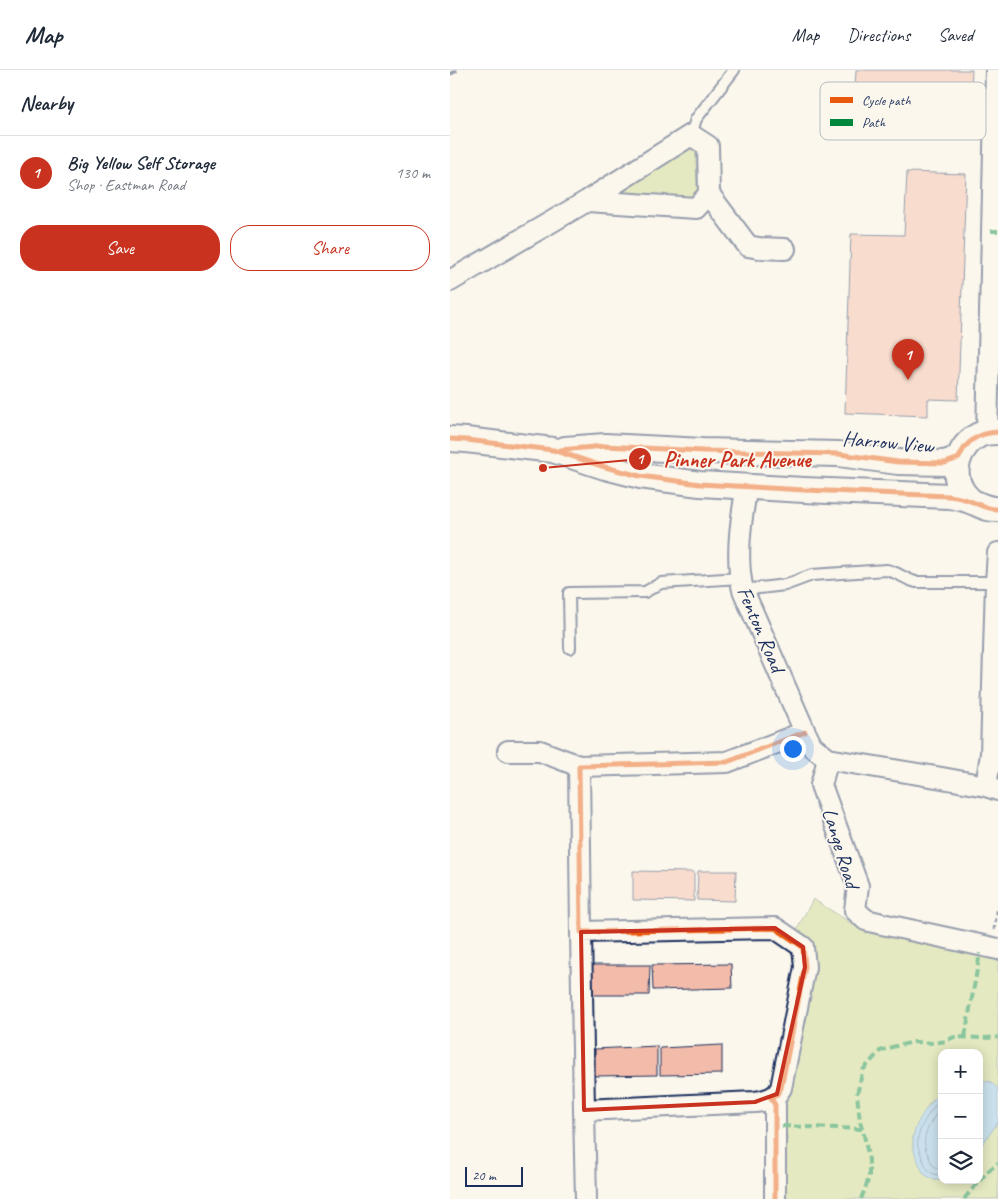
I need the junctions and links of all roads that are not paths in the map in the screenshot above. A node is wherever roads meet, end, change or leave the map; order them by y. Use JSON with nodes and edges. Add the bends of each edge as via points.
{"nodes":[{"id":1,"x":734,"y":70,"type":"edge"},
{"id":2,"x":996,"y":70,"type":"edge"},
{"id":3,"x":691,"y":136,"type":"junction"},
{"id":4,"x":709,"y":194,"type":"junction"},
{"id":5,"x":587,"y":201,"type":"junction"},
{"id":6,"x":786,"y":249,"type":"dead end"},
{"id":7,"x":450,"y":280,"type":"edge"},
{"id":8,"x":992,"y":432,"type":"edge"},
{"id":9,"x":450,"y":439,"type":"edge"},
{"id":10,"x":553,"y":450,"type":"junction"},
{"id":11,"x":959,"y":458,"type":"junction"},
{"id":12,"x":747,"y":486,"type":"junction"},
{"id":13,"x":971,"y":501,"type":"junction"},
{"id":14,"x":998,"y":509,"type":"edge"},
{"id":15,"x":998,"y":553,"type":"edge"},
{"id":16,"x":996,"y":582,"type":"junction"},
{"id":17,"x":741,"y":584,"type":"junction"},
{"id":18,"x":570,"y":648,"type":"dead end"},
{"id":19,"x":805,"y":732,"type":"junction"},
{"id":20,"x":508,"y":751,"type":"dead end"},
{"id":21,"x":828,"y":759,"type":"junction"},
{"id":22,"x":579,"y":766,"type":"junction"},
{"id":23,"x":992,"y":788,"type":"edge"},
{"id":24,"x":581,"y":932,"type":"junction"},
{"id":25,"x":995,"y":943,"type":"edge"},
{"id":26,"x":771,"y":1098,"type":"junction"},
{"id":27,"x":584,"y":1110,"type":"junction"},
{"id":28,"x":586,"y":1199,"type":"edge"},
{"id":29,"x":775,"y":1199,"type":"edge"}],
"edges":[{"from":1,"to":3,"type":"lane","via":[[696,119]]},
{"from":2,"to":8,"type":"street"},
{"from":3,"to":4,"type":"street","via":[[708,146]]},
{"from":3,"to":5,"type":"street"},
{"from":4,"to":5,"type":"street","via":[[696,208]]},
{"from":4,"to":6,"type":"street","via":[[748,246]]},
{"from":5,"to":7,"type":"street"},
{"from":8,"to":11,"type":"street","name":"Harrow View","via":[[972,440]]},
{"from":9,"to":10,"type":"street","name":"Harrow View"},
{"from":10,"to":11,"type":"street","name":"Harrow View","via":[[605,446],[839,454],[898,462],[945,463]]},
{"from":10,"to":12,"type":"street","name":"Harrow View","via":[[640,476]]},
{"from":11,"to":13,"type":"street","via":[[957,480]]},
{"from":12,"to":13,"type":"street","name":"Harrow View","via":[[948,496]]},
{"from":12,"to":17,"type":"street","name":"Fenton Road","via":[[740,525]]},
{"from":13,"to":14,"type":"street","name":"Harrow View"},
{"from":15,"to":16,"type":"street"},
{"from":16,"to":17,"type":"lane","via":[[916,582],[886,570],[812,576],[785,585]]},
{"from":16,"to":23,"type":"street"},
{"from":17,"to":18,"type":"lane","via":[[661,583],[645,592],[569,593]]},
{"from":17,"to":19,"type":"street","name":"Fenton Road"},
{"from":19,"to":21,"type":"street","name":"Fenton Road","via":[[812,746]]},
{"from":19,"to":22,"type":"street","via":[[727,762]]},
{"from":20,"to":22,"type":"street","via":[[540,751]]},
{"from":21,"to":23,"type":"street"},
{"from":21,"to":25,"type":"street","name":"Lange Road","via":[[821,785],[858,886],[855,910],[866,920],[882,924]]},
{"from":22,"to":24,"type":"street"},
{"from":24,"to":26,"type":"street","via":[[775,928],[803,947],[805,967],[781,1088]]},
{"from":24,"to":27,"type":"street"},
{"from":26,"to":27,"type":"street"},
{"from":26,"to":29,"type":"street","via":[[775,1105]]},
{"from":27,"to":28,"type":"street"}]}
